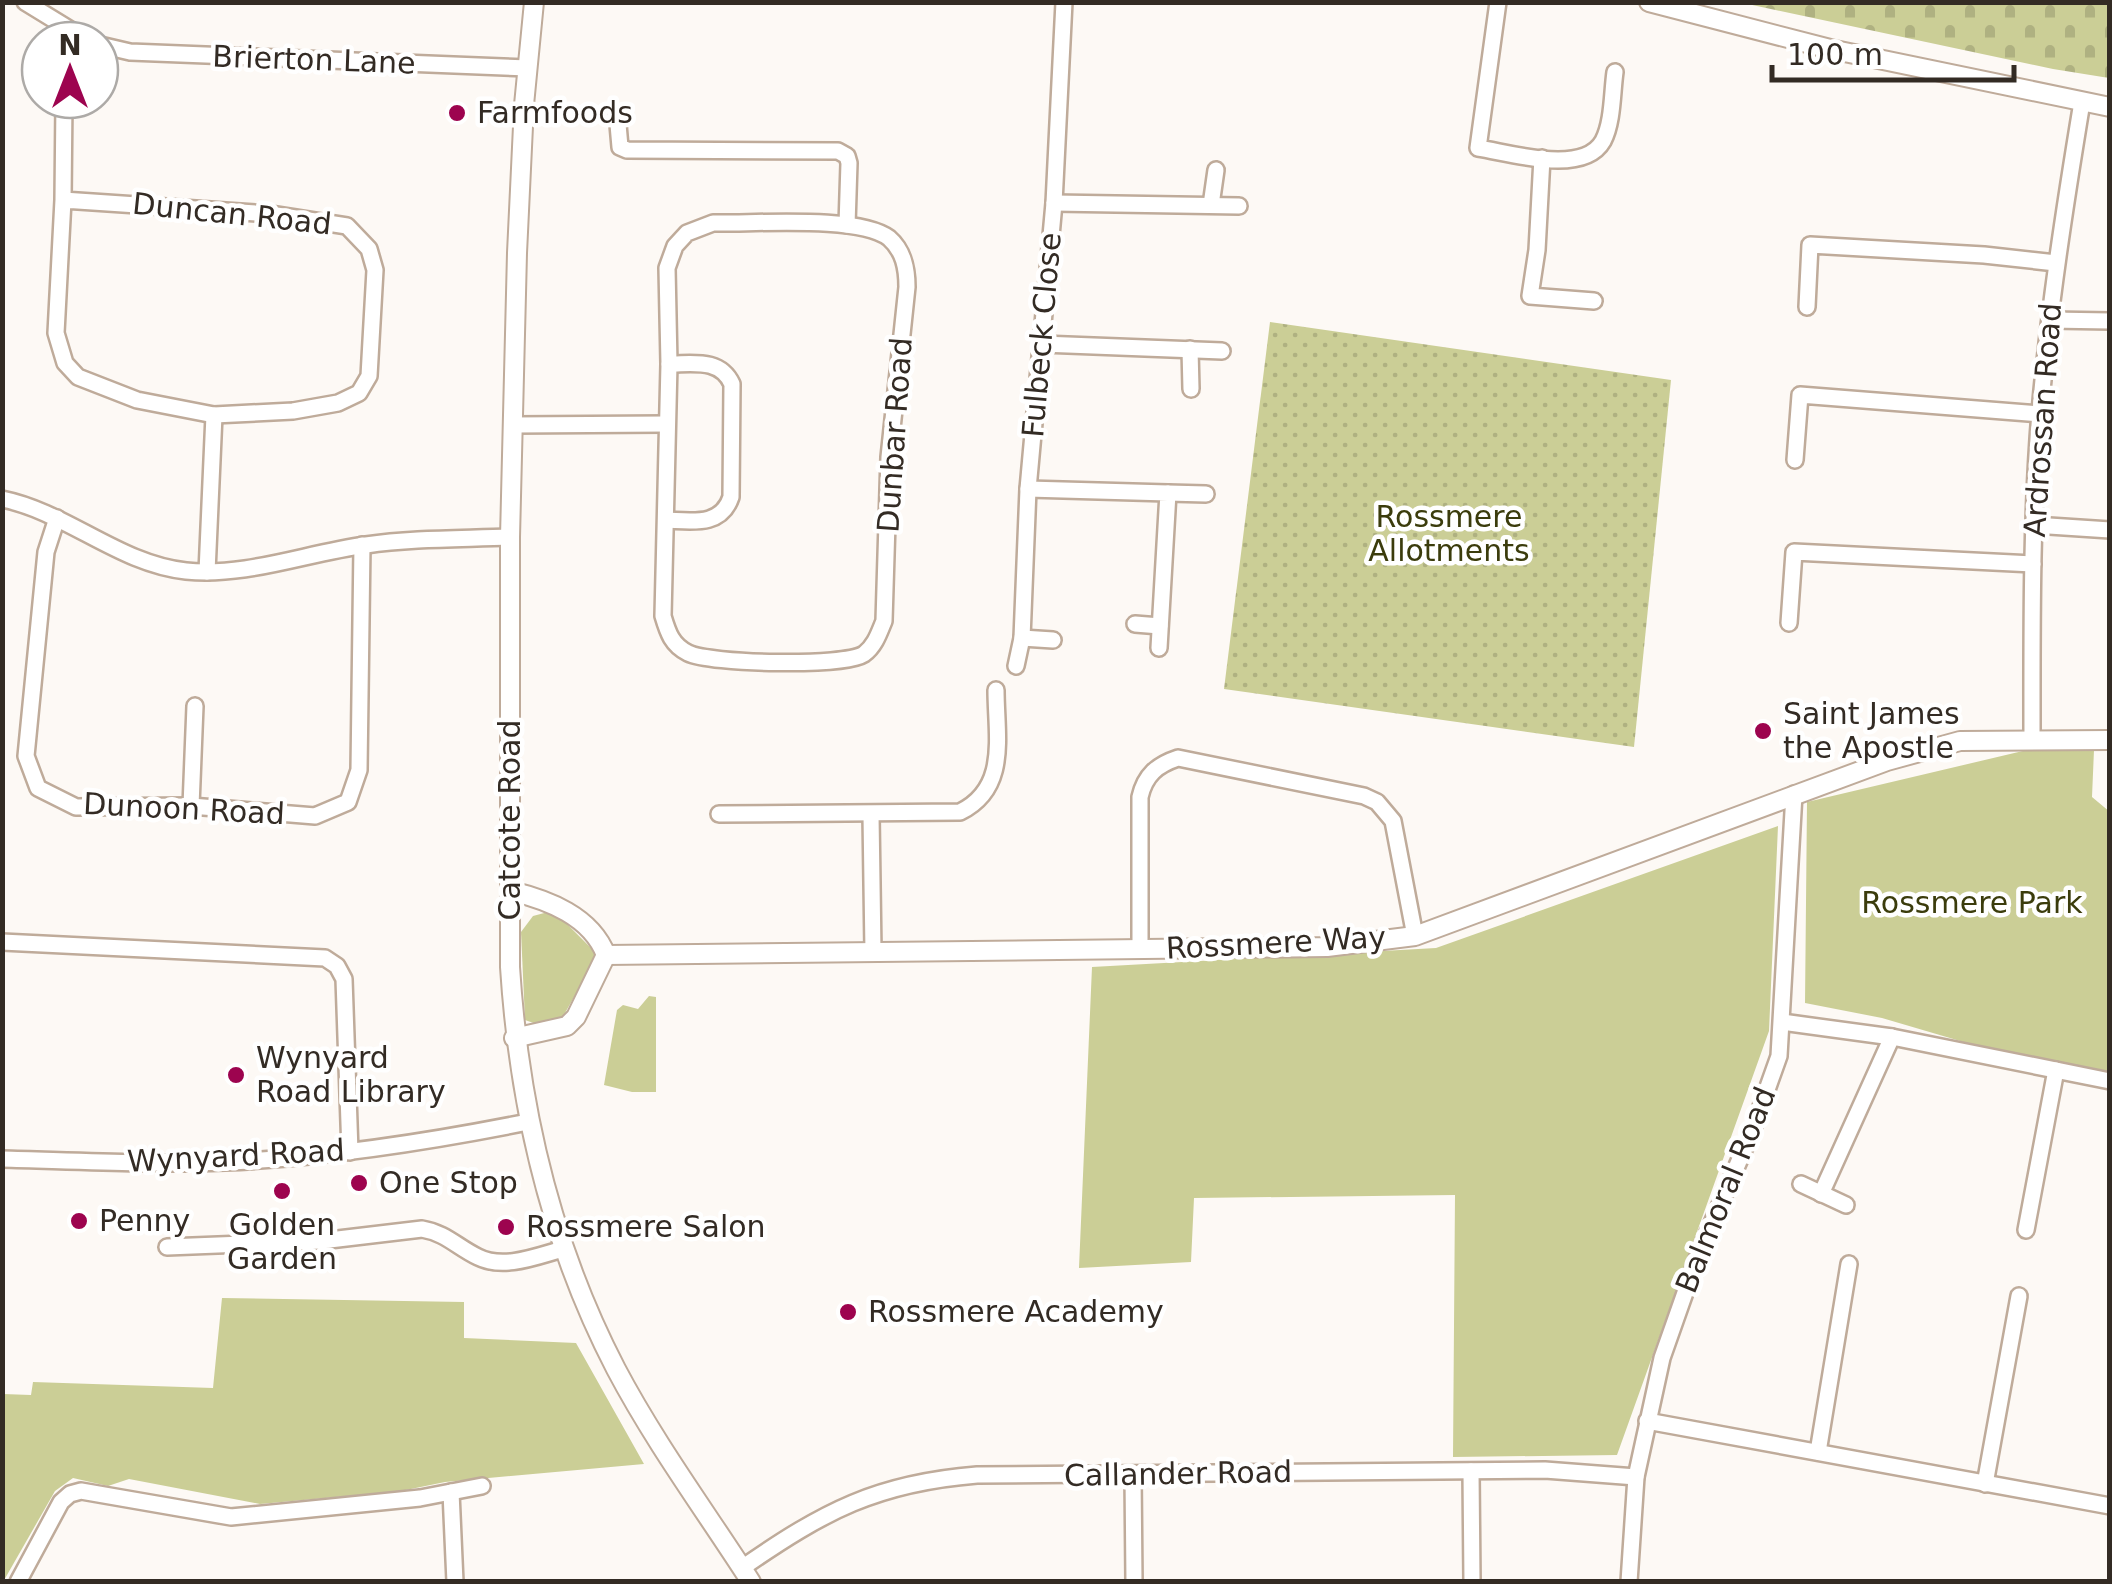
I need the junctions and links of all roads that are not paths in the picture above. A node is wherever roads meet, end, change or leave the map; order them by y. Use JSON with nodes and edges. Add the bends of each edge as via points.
{"nodes":[{"id":1,"x":26,"y":2,"type":"edge"},
{"id":2,"x":534,"y":2,"type":"edge"},
{"id":3,"x":1064,"y":2,"type":"edge"},
{"id":4,"x":1498,"y":2,"type":"edge"},
{"id":5,"x":1649,"y":2,"type":"edge"},
{"id":6,"x":52,"y":20,"type":"edge"},
{"id":7,"x":120,"y":50,"type":"edge"},
{"id":8,"x":528,"y":68,"type":"junction"},
{"id":9,"x":1615,"y":72,"type":"dead end"},
{"id":10,"x":2082,"y":102,"type":"junction"},
{"id":11,"x":2110,"y":107,"type":"edge"},
{"id":12,"x":618,"y":113,"type":"dead end"},
{"id":13,"x":64,"y":120,"type":"edge"},
{"id":14,"x":1542,"y":158,"type":"junction"},
{"id":15,"x":1216,"y":170,"type":"dead end"},
{"id":16,"x":64,"y":200,"type":"junction"},
{"id":17,"x":1054,"y":203,"type":"junction"},
{"id":18,"x":1211,"y":206,"type":"junction"},
{"id":19,"x":1239,"y":206,"type":"dead end"},
{"id":20,"x":847,"y":224,"type":"junction"},
{"id":21,"x":2056,"y":263,"type":"junction"},
{"id":22,"x":1594,"y":301,"type":"dead end"},
{"id":23,"x":1807,"y":307,"type":"dead end"},
{"id":24,"x":2050,"y":320,"type":"junction"},
{"id":25,"x":2110,"y":321,"type":"edge"},
{"id":26,"x":1042,"y":344,"type":"junction"},
{"id":27,"x":1190,"y":349,"type":"junction"},
{"id":28,"x":1222,"y":351,"type":"dead end"},
{"id":29,"x":669,"y":364,"type":"junction"},
{"id":30,"x":1190,"y":388,"type":"dead end"},
{"id":31,"x":2040,"y":414,"type":"junction"},
{"id":32,"x":214,"y":415,"type":"junction"},
{"id":33,"x":665,"y":424,"type":"junction"},
{"id":34,"x":514,"y":425,"type":"junction"},
{"id":35,"x":1795,"y":460,"type":"dead end"},
{"id":36,"x":1028,"y":489,"type":"junction"},
{"id":37,"x":1168,"y":493,"type":"junction"},
{"id":38,"x":1206,"y":494,"type":"dead end"},
{"id":39,"x":2,"y":499,"type":"edge"},
{"id":40,"x":57,"y":518,"type":"junction"},
{"id":41,"x":666,"y":520,"type":"junction"},
{"id":42,"x":2034,"y":525,"type":"junction"},
{"id":43,"x":2110,"y":530,"type":"edge"},
{"id":44,"x":510,"y":538,"type":"junction"},
{"id":45,"x":362,"y":545,"type":"junction"},
{"id":46,"x":2033,"y":564,"type":"junction"},
{"id":47,"x":207,"y":572,"type":"junction"},
{"id":48,"x":1789,"y":623,"type":"dead end"},
{"id":49,"x":1135,"y":624,"type":"dead end"},
{"id":50,"x":1160,"y":626,"type":"junction"},
{"id":51,"x":1022,"y":638,"type":"junction"},
{"id":52,"x":1053,"y":640,"type":"dead end"},
{"id":53,"x":1158,"y":648,"type":"dead end"},
{"id":54,"x":1016,"y":666,"type":"dead end"},
{"id":55,"x":996,"y":690,"type":"dead end"},
{"id":56,"x":195,"y":706,"type":"dead end"},
{"id":57,"x":2110,"y":740,"type":"edge"},
{"id":58,"x":2032,"y":741,"type":"junction"},
{"id":59,"x":1794,"y":794,"type":"junction"},
{"id":60,"x":191,"y":806,"type":"junction"},
{"id":61,"x":720,"y":814,"type":"dead end"},
{"id":62,"x":871,"y":815,"type":"junction"},
{"id":63,"x":511,"y":891,"type":"junction"},
{"id":64,"x":1415,"y":936,"type":"junction"},
{"id":65,"x":2,"y":942,"type":"edge"},
{"id":66,"x":1140,"y":949,"type":"junction"},
{"id":67,"x":873,"y":952,"type":"junction"},
{"id":68,"x":606,"y":955,"type":"junction"},
{"id":69,"x":1782,"y":1022,"type":"junction"},
{"id":70,"x":1892,"y":1037,"type":"junction"},
{"id":71,"x":514,"y":1038,"type":"junction"},
{"id":72,"x":2056,"y":1070,"type":"junction"},
{"id":73,"x":2110,"y":1081,"type":"edge"},
{"id":74,"x":528,"y":1122,"type":"junction"},
{"id":75,"x":350,"y":1152,"type":"junction"},
{"id":76,"x":2,"y":1158,"type":"edge"},
{"id":77,"x":1801,"y":1184,"type":"dead end"},
{"id":78,"x":1821,"y":1194,"type":"junction"},
{"id":79,"x":1846,"y":1204,"type":"dead end"},
{"id":80,"x":2026,"y":1230,"type":"dead end"},
{"id":81,"x":167,"y":1247,"type":"dead end"},
{"id":82,"x":564,"y":1249,"type":"junction"},
{"id":83,"x":1849,"y":1264,"type":"dead end"},
{"id":84,"x":2018,"y":1296,"type":"dead end"},
{"id":85,"x":1647,"y":1420,"type":"junction"},
{"id":86,"x":1818,"y":1452,"type":"junction"},
{"id":87,"x":1471,"y":1471,"type":"junction"},
{"id":88,"x":1133,"y":1474,"type":"junction"},
{"id":89,"x":1636,"y":1477,"type":"junction"},
{"id":90,"x":1986,"y":1484,"type":"junction"},
{"id":91,"x":482,"y":1486,"type":"dead end"},
{"id":92,"x":451,"y":1492,"type":"junction"},
{"id":93,"x":2110,"y":1506,"type":"edge"},
{"id":94,"x":747,"y":1574,"type":"edge"},
{"id":95,"x":18,"y":1582,"type":"edge"},
{"id":96,"x":455,"y":1582,"type":"edge"},
{"id":97,"x":1134,"y":1582,"type":"edge"},
{"id":98,"x":1472,"y":1582,"type":"edge"},
{"id":99,"x":1629,"y":1582,"type":"edge"}],
"edges":[{"from":1,"to":6,"type":"street"},
{"from":2,"to":8,"type":"street","name":"Catcote Road"},
{"from":3,"to":17,"type":"street","name":"Fulbeck Close"},
{"from":4,"to":14,"type":"street","via":[[1478,148]]},
{"from":5,"to":10,"type":"street","via":[[1830,49]]},
{"from":7,"to":8,"type":"street","name":"Brierton Lane"},
{"from":8,"to":34,"type":"street","name":"Catcote Road"},
{"from":9,"to":14,"type":"street","via":[[1607,128],[1593,153],[1578,160]]},
{"from":10,"to":11,"type":"street"},
{"from":10,"to":21,"type":"street","name":"Ardrossan Road"},
{"from":12,"to":20,"type":"street","via":[[620,147],[627,150],[838,151],[849,162]]},
{"from":13,"to":16,"type":"street","name":"Duncan Road"},
{"from":14,"to":22,"type":"street","via":[[1530,296]]},
{"from":15,"to":18,"type":"street"},
{"from":16,"to":32,"type":"street","name":"Duncan Road","via":[[56,333],[65,363],[78,377],[136,400]]},
{"from":16,"to":32,"type":"street","name":"Duncan Road","via":[[328,221],[347,226],[369,249],[375,270],[372,354],[370,376],[359,392],[292,411]]},
{"from":17,"to":18,"type":"street"},
{"from":17,"to":26,"type":"street","name":"Fulbeck Close"},
{"from":18,"to":19,"type":"street"},
{"from":20,"to":29,"type":"street","name":"Dunbar Road","via":[[713,224],[687,234],[667,268]]},
{"from":20,"to":41,"type":"street","name":"Dunbar Road","via":[[890,239],[907,270],[884,621],[876,640],[863,654],[838,662],[719,660],[683,650],[670,638],[663,616]]},
{"from":21,"to":23,"type":"street","via":[[1810,245]]},
{"from":21,"to":24,"type":"street","name":"Ardrossan Road"},
{"from":24,"to":25,"type":"street"},
{"from":24,"to":31,"type":"street","name":"Ardrossan Road"},
{"from":26,"to":27,"type":"street"},
{"from":26,"to":36,"type":"street","name":"Fulbeck Close"},
{"from":27,"to":28,"type":"street"},
{"from":27,"to":30,"type":"street"},
{"from":29,"to":33,"type":"street","name":"Dunbar Road"},
{"from":29,"to":41,"type":"street","via":[[710,364],[728,374],[731,497],[715,519]]},
{"from":31,"to":35,"type":"street","via":[[1800,395]]},
{"from":31,"to":42,"type":"street","name":"Ardrossan Road"},
{"from":32,"to":47,"type":"street"},
{"from":33,"to":34,"type":"street"},
{"from":33,"to":41,"type":"street","name":"Dunbar Road"},
{"from":34,"to":44,"type":"street","name":"Catcote Road"},
{"from":36,"to":37,"type":"street"},
{"from":36,"to":51,"type":"street","name":"Fulbeck Close"},
{"from":37,"to":38,"type":"street"},
{"from":37,"to":50,"type":"street"},
{"from":39,"to":40,"type":"street"},
{"from":40,"to":47,"type":"street","via":[[123,552]]},
{"from":40,"to":60,"type":"street","name":"Dunoon Road","via":[[46,552],[26,756],[38,788],[76,808]]},
{"from":42,"to":43,"type":"street"},
{"from":42,"to":46,"type":"street","name":"Ardrossan Road"},
{"from":44,"to":45,"type":"street"},
{"from":44,"to":63,"type":"street","name":"Catcote Road"},
{"from":45,"to":47,"type":"street"},
{"from":45,"to":60,"type":"street","name":"Dunoon Road","via":[[359,770],[348,802],[315,816]]},
{"from":46,"to":48,"type":"street","via":[[1794,552]]},
{"from":46,"to":58,"type":"street","name":"Ardrossan Road"},
{"from":49,"to":50,"type":"street"},
{"from":50,"to":53,"type":"street"},
{"from":51,"to":52,"type":"street"},
{"from":51,"to":54,"type":"street","name":"Fulbeck Close"},
{"from":55,"to":62,"type":"street","via":[[995,776],[978,801],[960,812]]},
{"from":56,"to":60,"type":"street"},
{"from":57,"to":58,"type":"street","name":"Rossmere Way"},
{"from":58,"to":59,"type":"street","name":"Rossmere Way","via":[[1960,741]]},
{"from":59,"to":64,"type":"street","name":"Rossmere Way"},
{"from":59,"to":69,"type":"street","name":"Balmoral Road"},
{"from":61,"to":62,"type":"street"},
{"from":62,"to":67,"type":"street"},
{"from":63,"to":68,"type":"street","via":[[561,908],[601,942]]},
{"from":63,"to":71,"type":"street","name":"Catcote Road"},
{"from":64,"to":66,"type":"street","name":"Rossmere Way","via":[[1327,947]]},
{"from":64,"to":66,"type":"street","via":[[1393,821],[1377,802],[1178,758],[1148,776],[1140,797]]},
{"from":65,"to":75,"type":"street","via":[[325,958],[344,979]]},
{"from":66,"to":67,"type":"street","name":"Rossmere Way"},
{"from":67,"to":68,"type":"street","name":"Rossmere Way"},
{"from":68,"to":71,"type":"street","via":[[567,1026]]},
{"from":69,"to":70,"type":"street"},
{"from":69,"to":85,"type":"street","name":"Balmoral Road","via":[[1779,1056],[1699,1252]]},
{"from":70,"to":72,"type":"street"},
{"from":70,"to":78,"type":"street"},
{"from":71,"to":74,"type":"street","name":"Catcote Road"},
{"from":72,"to":73,"type":"street"},
{"from":72,"to":80,"type":"street"},
{"from":74,"to":75,"type":"street","name":"Wynyard Road"},
{"from":74,"to":82,"type":"street","name":"Catcote Road"},
{"from":75,"to":76,"type":"street","name":"Wynyard Road","via":[[168,1164]]},
{"from":77,"to":78,"type":"street"},
{"from":78,"to":79,"type":"street"},
{"from":81,"to":82,"type":"street","via":[[422,1229],[500,1264]]},
{"from":82,"to":94,"type":"street","name":"Catcote Road","via":[[618,1372]]},
{"from":83,"to":86,"type":"street"},
{"from":84,"to":90,"type":"street"},
{"from":85,"to":86,"type":"street"},
{"from":85,"to":89,"type":"street","name":"Balmoral Road"},
{"from":86,"to":90,"type":"street"},
{"from":87,"to":88,"type":"street","name":"Callander Road"},
{"from":87,"to":89,"type":"street","name":"Callander Road"},
{"from":87,"to":98,"type":"street"},
{"from":88,"to":94,"type":"street","name":"Callander Road","via":[[977,1476],[887,1488],[822,1517]]},
{"from":88,"to":97,"type":"street"},
{"from":89,"to":99,"type":"street","name":"Balmoral Road"},
{"from":90,"to":93,"type":"street"},
{"from":91,"to":92,"type":"street"},
{"from":92,"to":95,"type":"street","via":[[231,1517],[81,1490],[61,1502]]},
{"from":92,"to":96,"type":"street"}]}
